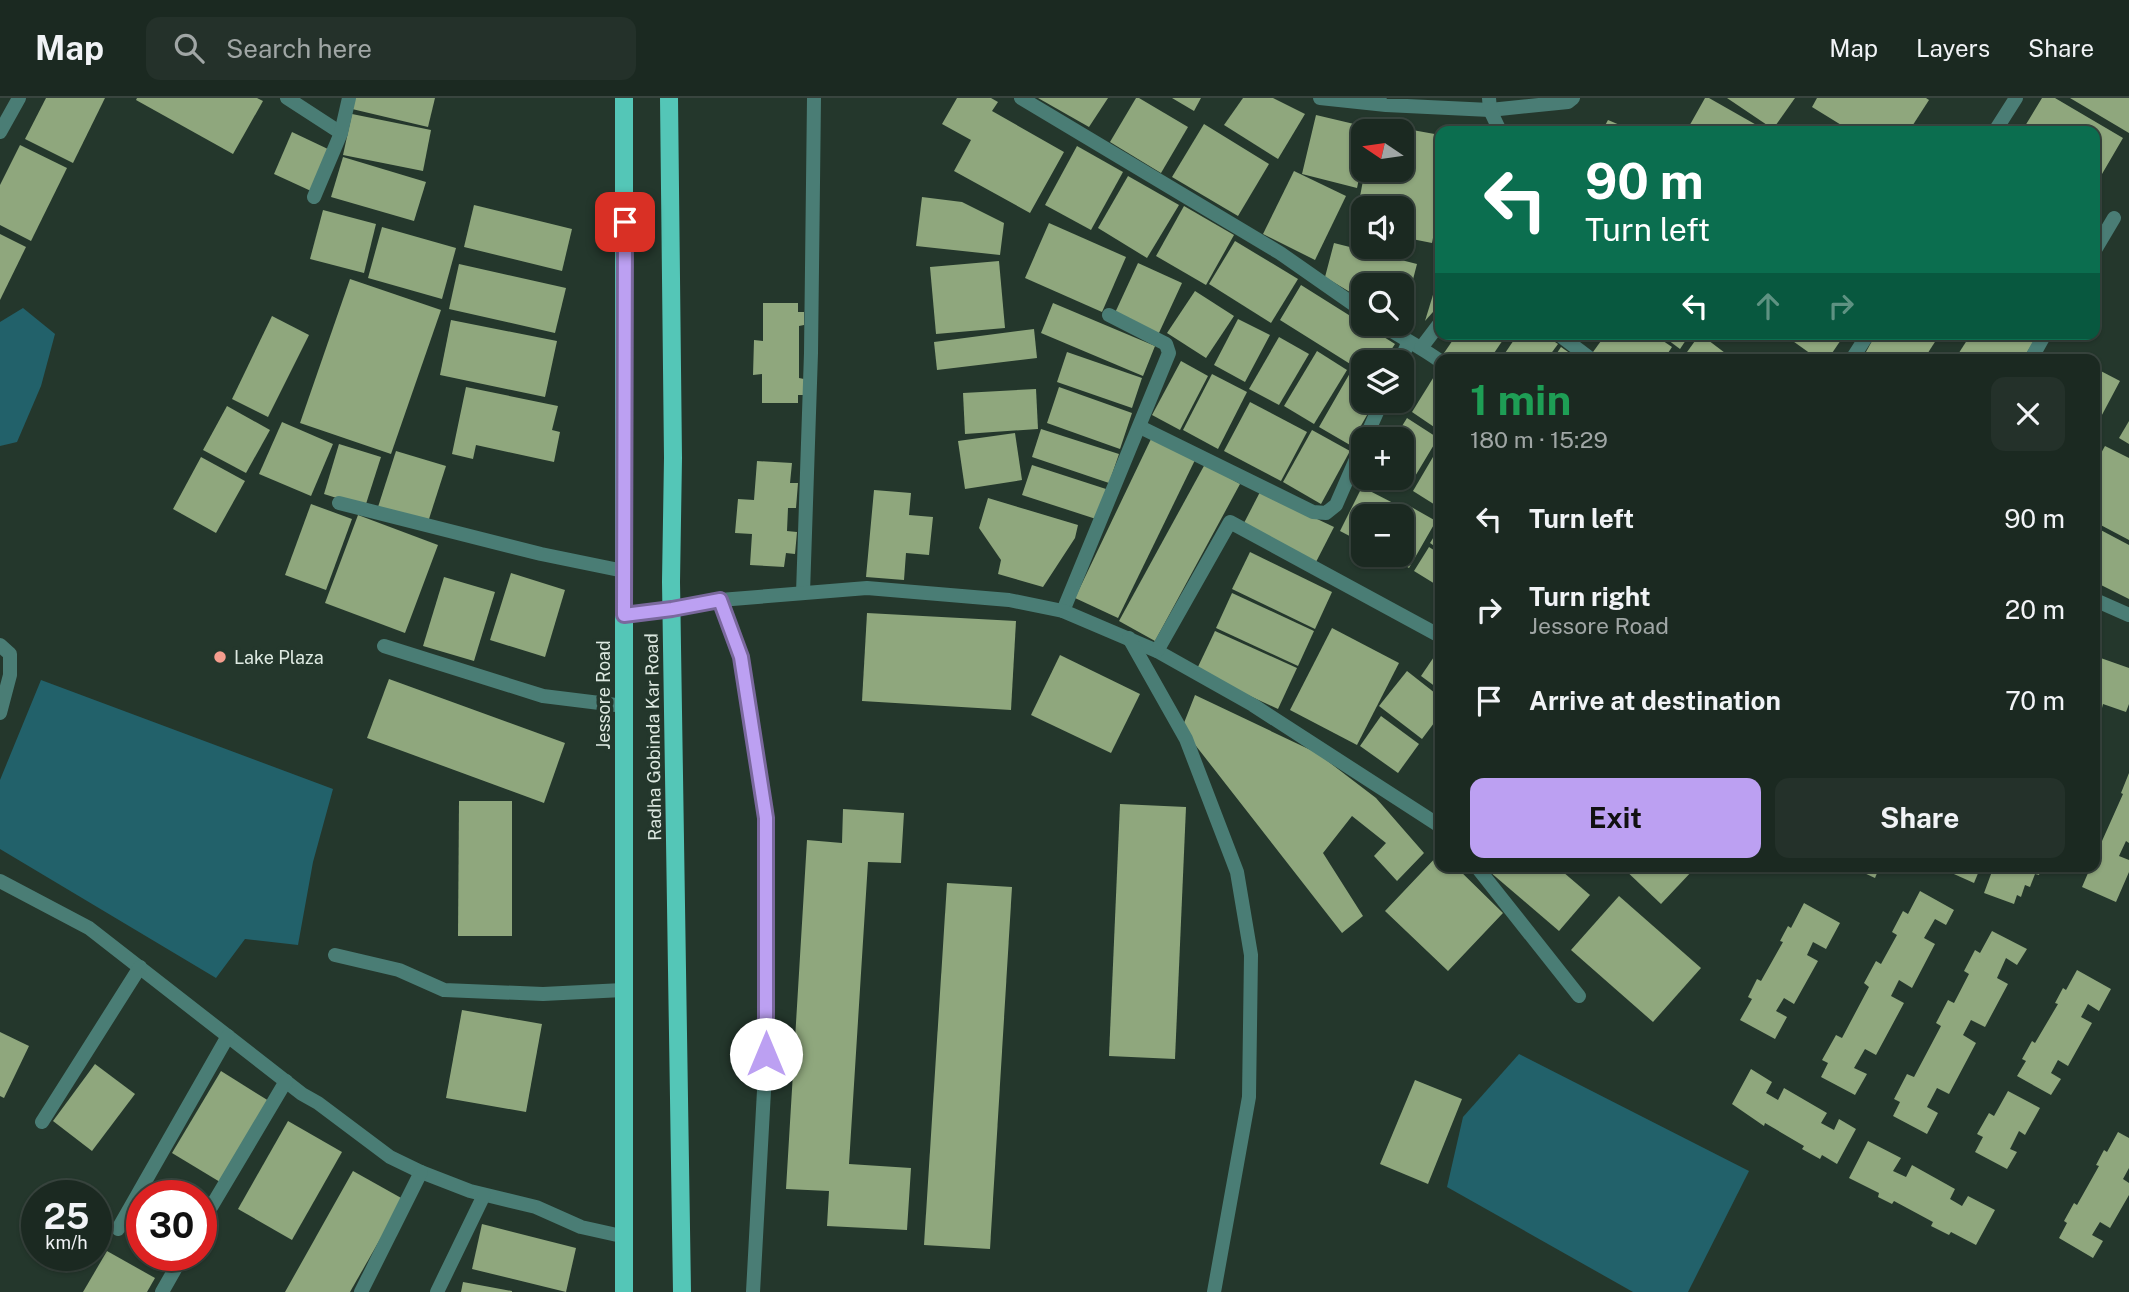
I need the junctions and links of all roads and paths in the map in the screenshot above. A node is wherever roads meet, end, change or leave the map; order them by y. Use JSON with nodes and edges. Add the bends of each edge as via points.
{"nodes":[{"id":1,"x":19,"y":98,"type":"edge"},
{"id":2,"x":287,"y":98,"type":"edge"},
{"id":3,"x":349,"y":98,"type":"edge"},
{"id":4,"x":624,"y":98,"type":"edge"},
{"id":5,"x":669,"y":98,"type":"edge"},
{"id":6,"x":814,"y":98,"type":"edge"},
{"id":7,"x":1021,"y":98,"type":"edge"},
{"id":8,"x":1320,"y":98,"type":"edge"},
{"id":9,"x":1573,"y":98,"type":"edge"},
{"id":10,"x":2016,"y":98,"type":"edge"},
{"id":11,"x":1490,"y":104,"type":"edge"},
{"id":12,"x":1498,"y":126,"type":"edge"},
{"id":13,"x":1998,"y":126,"type":"edge"},
{"id":14,"x":0,"y":132,"type":"edge"},
{"id":15,"x":341,"y":133,"type":"junction"},
{"id":16,"x":314,"y":197,"type":"dead end"},
{"id":17,"x":2114,"y":218,"type":"dead end"},
{"id":18,"x":2100,"y":242,"type":"edge"},
{"id":19,"x":1351,"y":303,"type":"edge"},
{"id":20,"x":1109,"y":316,"type":"dead end"},
{"id":21,"x":1435,"y":327,"type":"edge"},
{"id":22,"x":1400,"y":336,"type":"edge"},
{"id":23,"x":1566,"y":340,"type":"edge"},
{"id":24,"x":1415,"y":345,"type":"junction"},
{"id":25,"x":1410,"y":350,"type":"edge"},
{"id":26,"x":1584,"y":354,"type":"edge"},
{"id":27,"x":1435,"y":357,"type":"edge"},
{"id":28,"x":1140,"y":427,"type":"junction"},
{"id":29,"x":1351,"y":471,"type":"edge"},
{"id":30,"x":339,"y":503,"type":"dead end"},
{"id":31,"x":624,"y":571,"type":"junction"},
{"id":32,"x":803,"y":593,"type":"junction"},
{"id":33,"x":720,"y":600,"type":"junction"},
{"id":34,"x":2100,"y":602,"type":"edge"},
{"id":35,"x":672,"y":609,"type":"junction"},
{"id":36,"x":1063,"y":611,"type":"junction"},
{"id":37,"x":624,"y":615,"type":"junction"},
{"id":38,"x":2129,"y":615,"type":"edge"},
{"id":39,"x":1435,"y":633,"type":"edge"},
{"id":40,"x":1129,"y":638,"type":"junction"},
{"id":41,"x":0,"y":645,"type":"edge"},
{"id":42,"x":384,"y":646,"type":"dead end"},
{"id":43,"x":1157,"y":651,"type":"junction"},
{"id":44,"x":624,"y":706,"type":"junction"},
{"id":45,"x":0,"y":713,"type":"edge"},
{"id":46,"x":1435,"y":823,"type":"edge"},
{"id":47,"x":1481,"y":872,"type":"edge"},
{"id":48,"x":0,"y":881,"type":"edge"},
{"id":49,"x":335,"y":955,"type":"dead end"},
{"id":50,"x":139,"y":967,"type":"junction"},
{"id":51,"x":623,"y":990,"type":"junction"},
{"id":52,"x":1579,"y":996,"type":"dead end"},
{"id":53,"x":228,"y":1036,"type":"junction"},
{"id":54,"x":286,"y":1081,"type":"junction"},
{"id":55,"x":42,"y":1122,"type":"dead end"},
{"id":56,"x":421,"y":1172,"type":"junction"},
{"id":57,"x":484,"y":1195,"type":"junction"},
{"id":58,"x":217,"y":1197,"type":"edge"},
{"id":59,"x":118,"y":1229,"type":"dead end"},
{"id":60,"x":625,"y":1237,"type":"junction"},
{"id":61,"x":174,"y":1271,"type":"edge"},
{"id":62,"x":162,"y":1292,"type":"edge"},
{"id":63,"x":361,"y":1292,"type":"edge"},
{"id":64,"x":437,"y":1292,"type":"edge"},
{"id":65,"x":624,"y":1292,"type":"edge"},
{"id":66,"x":682,"y":1292,"type":"edge"},
{"id":67,"x":753,"y":1292,"type":"edge"},
{"id":68,"x":1214,"y":1292,"type":"edge"}],
"edges":[{"from":1,"to":14,"type":"street"},
{"from":2,"to":15,"type":"street"},
{"from":3,"to":15,"type":"street"},
{"from":4,"to":31,"type":"main road","name":"Jessore Road"},
{"from":5,"to":35,"type":"main road","name":"Radha Gobinda Kar Road"},
{"from":6,"to":32,"type":"street"},
{"from":7,"to":19,"type":"street","via":[[1280,253]]},
{"from":8,"to":11,"type":"street","via":[[1386,105]]},
{"from":9,"to":11,"type":"street","via":[[1568,102]]},
{"from":10,"to":13,"type":"street"},
{"from":11,"to":12,"type":"street"},
{"from":15,"to":16,"type":"street"},
{"from":17,"to":18,"type":"street"},
{"from":20,"to":28,"type":"street","via":[[1166,344],[1169,353]]},
{"from":21,"to":24,"type":"street"},
{"from":22,"to":24,"type":"street"},
{"from":23,"to":26,"type":"street"},
{"from":24,"to":25,"type":"street"},
{"from":24,"to":27,"type":"street"},
{"from":28,"to":29,"type":"street","via":[[1313,512],[1326,513],[1336,505]]},
{"from":28,"to":36,"type":"street"},
{"from":30,"to":31,"type":"street"},
{"from":31,"to":37,"type":"main road","name":"Jessore Road"},
{"from":32,"to":33,"type":"street"},
{"from":32,"to":36,"type":"street","via":[[867,587],[1009,600]]},
{"from":33,"to":35,"type":"street"},
{"from":33,"to":67,"type":"street","via":[[741,657],[766,818],[766,1054]]},
{"from":34,"to":38,"type":"street"},
{"from":35,"to":37,"type":"street"},
{"from":35,"to":66,"type":"main road","name":"Radha Gobinda Kar Road"},
{"from":36,"to":40,"type":"street"},
{"from":37,"to":44,"type":"main road","name":"Jessore Road"},
{"from":39,"to":43,"type":"street","via":[[1230,522]]},
{"from":40,"to":43,"type":"street"},
{"from":40,"to":68,"type":"street","via":[[1186,739],[1237,872],[1251,955],[1249,1097]]},
{"from":41,"to":45,"type":"street","via":[[10,654],[10,675]]},
{"from":42,"to":44,"type":"street","via":[[543,696]]},
{"from":43,"to":46,"type":"street","via":[[1253,705]]},
{"from":44,"to":51,"type":"main road","name":"Jessore Road"},
{"from":47,"to":52,"type":"street"},
{"from":48,"to":50,"type":"street","via":[[89,928]]},
{"from":49,"to":51,"type":"street","via":[[399,970],[444,990],[543,994]]},
{"from":50,"to":53,"type":"street"},
{"from":50,"to":55,"type":"street"},
{"from":51,"to":60,"type":"main road","name":"Jessore Road"},
{"from":53,"to":54,"type":"street"},
{"from":53,"to":59,"type":"street"},
{"from":54,"to":56,"type":"street","via":[[390,1157]]},
{"from":54,"to":58,"type":"street"},
{"from":56,"to":57,"type":"street"},
{"from":56,"to":63,"type":"street"},
{"from":57,"to":60,"type":"street"},
{"from":57,"to":64,"type":"street"},
{"from":60,"to":65,"type":"main road","name":"Jessore Road"},
{"from":61,"to":62,"type":"street"}]}
